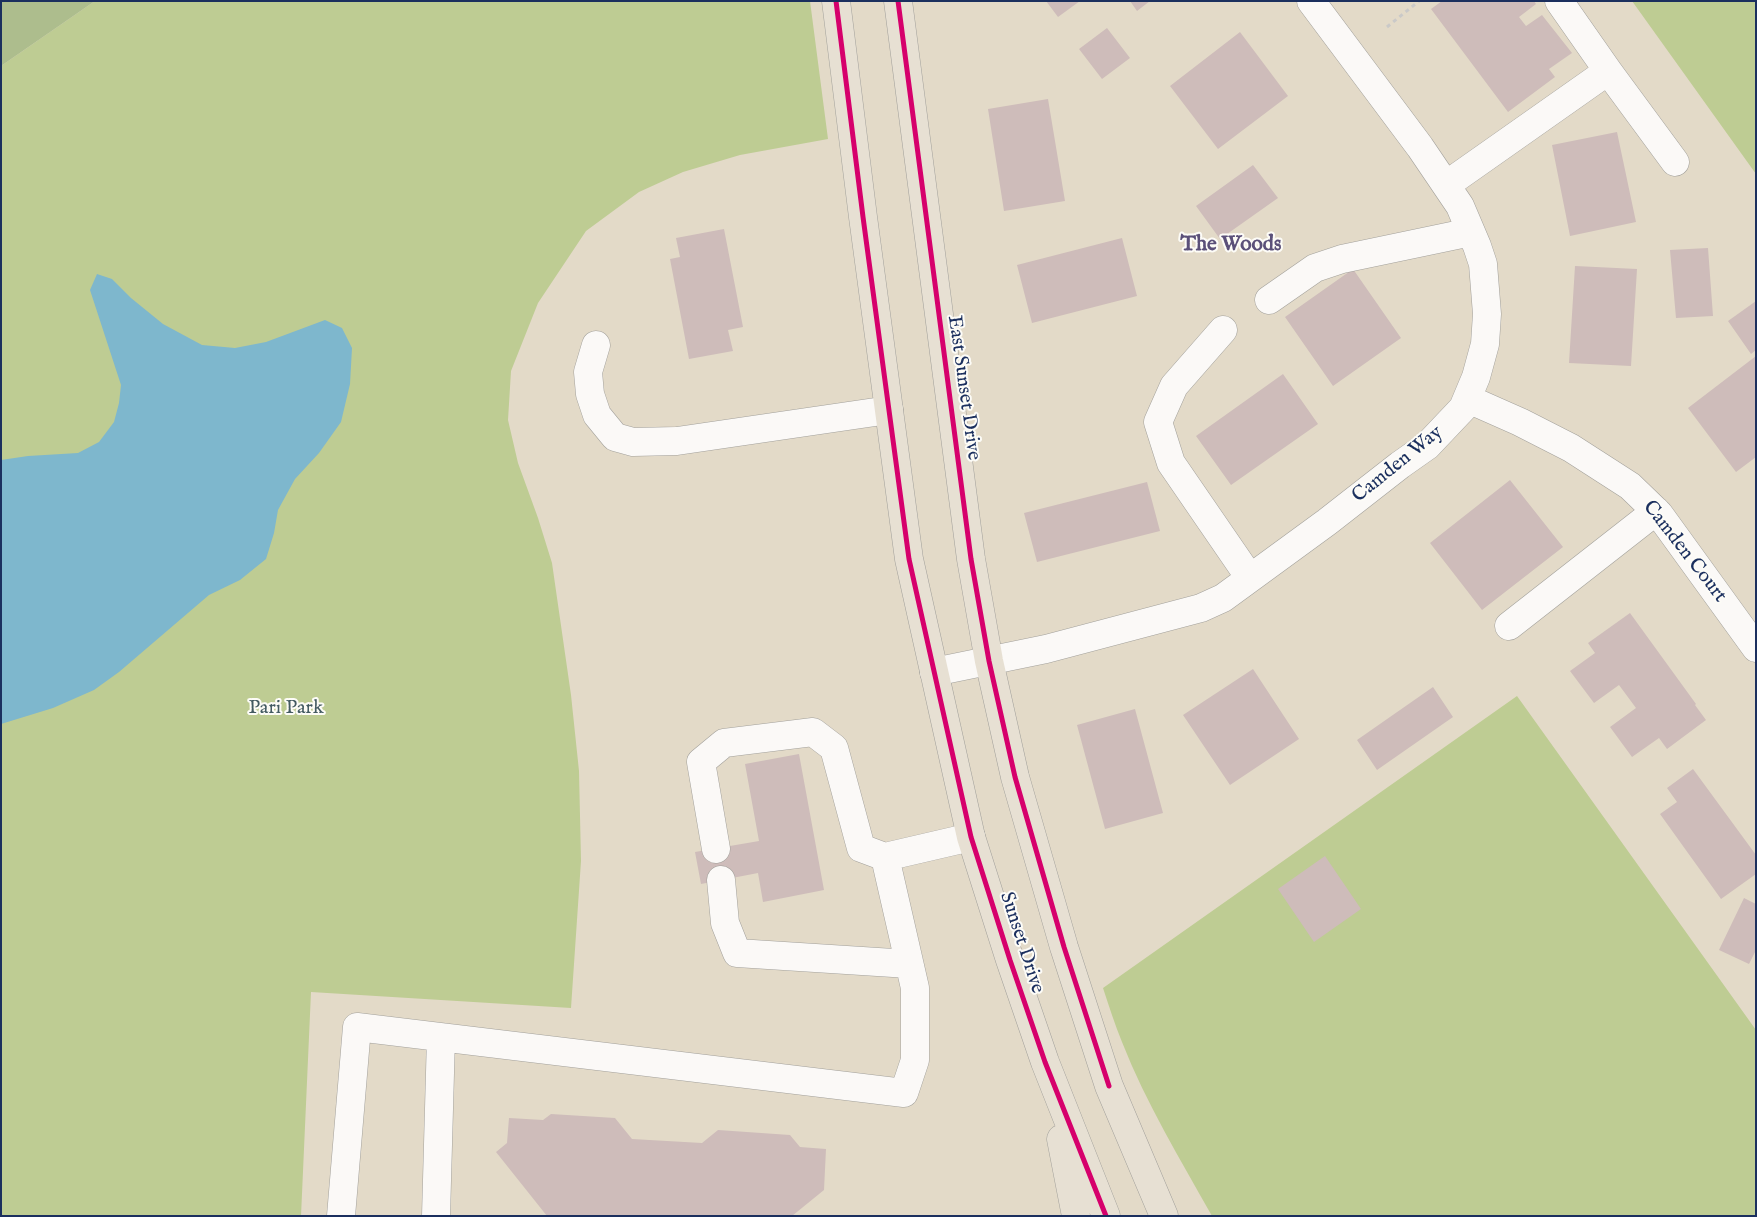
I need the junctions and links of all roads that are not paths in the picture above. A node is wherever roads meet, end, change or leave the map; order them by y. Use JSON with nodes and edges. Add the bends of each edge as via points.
{"nodes":[{"id":1,"x":836,"y":1,"type":"edge"},
{"id":2,"x":898,"y":1,"type":"edge"},
{"id":3,"x":1311,"y":1,"type":"edge"},
{"id":4,"x":1559,"y":1,"type":"edge"},
{"id":5,"x":1608,"y":71,"type":"junction"},
{"id":6,"x":1675,"y":162,"type":"dead end"},
{"id":7,"x":1446,"y":186,"type":"junction"},
{"id":8,"x":1471,"y":232,"type":"junction"},
{"id":9,"x":1269,"y":300,"type":"dead end"},
{"id":10,"x":1223,"y":330,"type":"dead end"},
{"id":11,"x":596,"y":345,"type":"dead end"},
{"id":12,"x":1468,"y":399,"type":"junction"},
{"id":13,"x":889,"y":410,"type":"junction"},
{"id":14,"x":1656,"y":510,"type":"junction"},
{"id":15,"x":1250,"y":578,"type":"junction"},
{"id":16,"x":1509,"y":626,"type":"dead end"},
{"id":17,"x":1756,"y":648,"type":"edge"},
{"id":18,"x":989,"y":661,"type":"junction"},
{"id":19,"x":934,"y":672,"type":"junction"},
{"id":20,"x":1015,"y":776,"type":"joint"},
{"id":21,"x":971,"y":837,"type":"junction"},
{"id":22,"x":716,"y":849,"type":"dead end"},
{"id":23,"x":885,"y":857,"type":"junction"},
{"id":24,"x":721,"y":880,"type":"dead end"},
{"id":25,"x":910,"y":964,"type":"junction"},
{"id":26,"x":441,"y":1037,"type":"junction"},
{"id":27,"x":1045,"y":1062,"type":"junction"},
{"id":28,"x":341,"y":1216,"type":"edge"},
{"id":29,"x":436,"y":1216,"type":"edge"},
{"id":30,"x":1076,"y":1216,"type":"edge"},
{"id":31,"x":1106,"y":1216,"type":"edge"},
{"id":32,"x":1164,"y":1216,"type":"edge"}],
"edges":[{"from":1,"to":13,"type":"main road"},
{"from":2,"to":18,"type":"main road","name":"East Sunset Drive","via":[[970,549]]},
{"from":3,"to":7,"type":"street","name":"Camden Way"},
{"from":4,"to":5,"type":"street"},
{"from":5,"to":6,"type":"street"},
{"from":5,"to":7,"type":"street"},
{"from":7,"to":8,"type":"street","name":"Camden Way","via":[[1460,206]]},
{"from":8,"to":9,"type":"street","via":[[1342,259],[1315,268]]},
{"from":8,"to":12,"type":"street","name":"Camden Way","via":[[1483,264],[1487,314],[1484,344]]},
{"from":10,"to":15,"type":"street","via":[[1174,386],[1158,422],[1171,463]]},
{"from":11,"to":13,"type":"street","via":[[588,372],[590,394],[597,415],[615,437],[633,442],[677,441]]},
{"from":12,"to":14,"type":"street","name":"Camden Court","via":[[1570,448],[1630,486]]},
{"from":12,"to":15,"type":"street","name":"Camden Way","via":[[1427,446]]},
{"from":13,"to":19,"type":"main road","via":[[908,559]]},
{"from":14,"to":16,"type":"street"},
{"from":14,"to":17,"type":"street","name":"Camden Court"},
{"from":15,"to":18,"type":"street","name":"Camden Way","via":[[1201,608]]},
{"from":18,"to":19,"type":"street","name":"Camden Way"},
{"from":18,"to":20,"type":"main road","name":"East Sunset Drive"},
{"from":19,"to":21,"type":"main road","name":"Sunset Drive"},
{"from":20,"to":32,"type":"main road","name":"Sunset Drive","via":[[1064,947],[1109,1086]]},
{"from":21,"to":23,"type":"street"},
{"from":21,"to":27,"type":"main road","name":"Sunset Drive"},
{"from":22,"to":23,"type":"street","via":[[701,762],[724,743],[813,732],[834,748],[860,848]]},
{"from":23,"to":25,"type":"street"},
{"from":24,"to":25,"type":"street","via":[[725,923],[737,953]]},
{"from":25,"to":26,"type":"street","via":[[915,988],[915,1060],[904,1093]]},
{"from":26,"to":28,"type":"street","via":[[357,1026]]},
{"from":26,"to":29,"type":"street"},
{"from":27,"to":30,"type":"main road"},
{"from":27,"to":31,"type":"main road","name":"Sunset Drive"}]}
